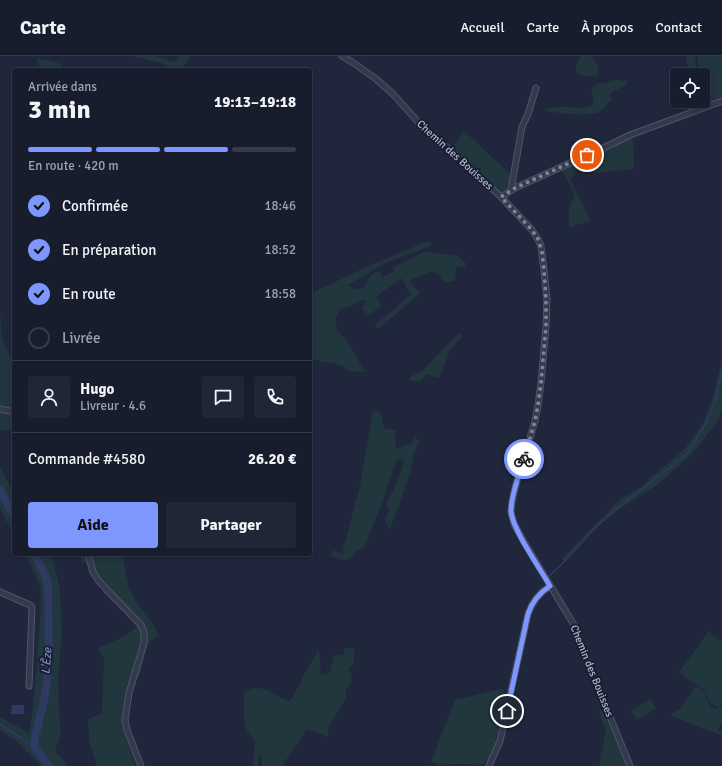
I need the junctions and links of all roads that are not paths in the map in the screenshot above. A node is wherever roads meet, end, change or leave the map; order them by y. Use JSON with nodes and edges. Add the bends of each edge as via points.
{"nodes":[{"id":1,"x":342,"y":56,"type":"edge"},
{"id":2,"x":536,"y":88,"type":"dead end"},
{"id":3,"x":722,"y":101,"type":"edge"},
{"id":4,"x":511,"y":190,"type":"junction"},
{"id":5,"x":501,"y":197,"type":"junction"},
{"id":6,"x":0,"y":409,"type":"edge"},
{"id":7,"x":12,"y":412,"type":"edge"},
{"id":8,"x":89,"y":556,"type":"edge"},
{"id":9,"x":550,"y":586,"type":"junction"},
{"id":10,"x":0,"y":592,"type":"edge"},
{"id":11,"x":29,"y":686,"type":"dead end"},
{"id":12,"x":141,"y":766,"type":"edge"},
{"id":13,"x":489,"y":766,"type":"edge"},
{"id":14,"x":630,"y":766,"type":"edge"}],
"edges":[{"from":1,"to":5,"type":"street","name":"Chemin des Bouisses","via":[[381,83],[421,124]]},
{"from":2,"to":4,"type":"street","via":[[522,127]]},
{"from":3,"to":4,"type":"street","via":[[630,135]]},
{"from":4,"to":5,"type":"street"},
{"from":5,"to":9,"type":"street","name":"Chemin des Bouisses","via":[[532,230],[542,252],[546,326],[538,405],[511,512],[514,524]]},
{"from":6,"to":7,"type":"street"},
{"from":8,"to":12,"type":"street","via":[[98,580],[142,625],[144,632],[144,643],[129,693],[125,720]]},
{"from":9,"to":13,"type":"street","via":[[534,599],[530,607],[500,741]]},
{"from":9,"to":14,"type":"street","name":"Chemin des Bouisses","via":[[574,625]]},
{"from":10,"to":11,"type":"street","via":[[32,607]]}]}
